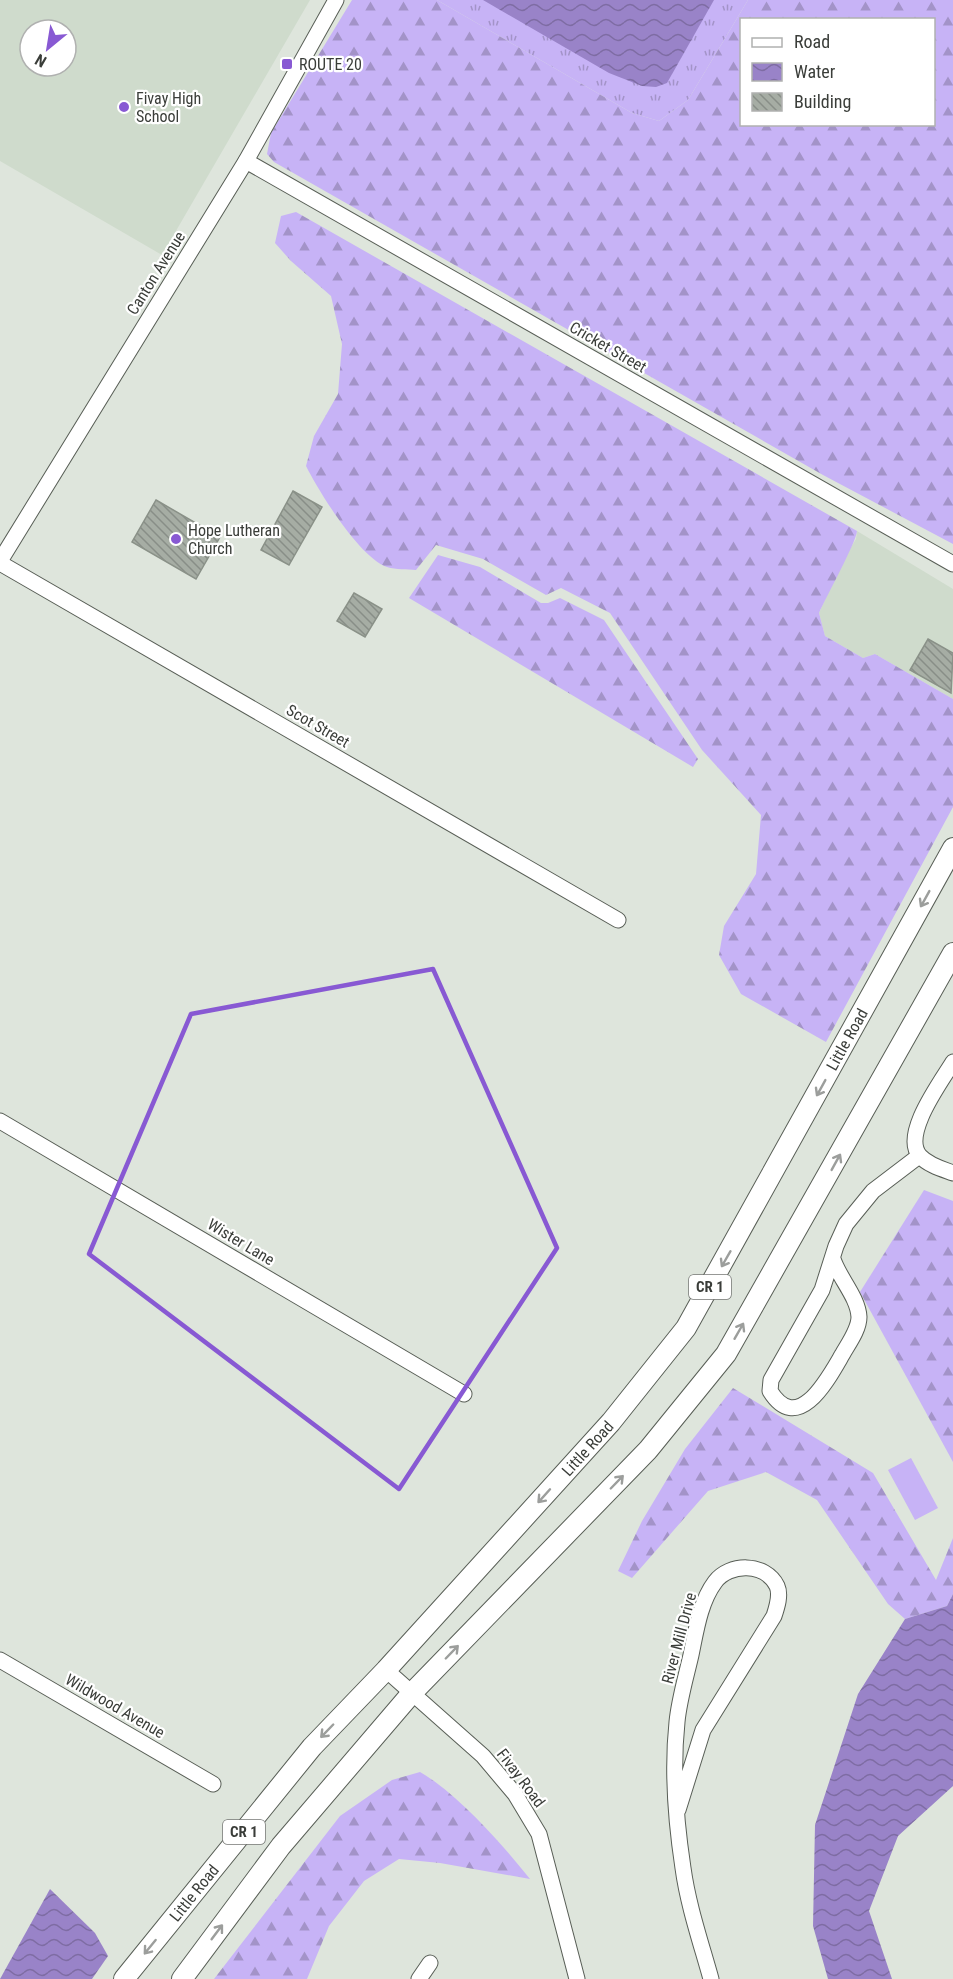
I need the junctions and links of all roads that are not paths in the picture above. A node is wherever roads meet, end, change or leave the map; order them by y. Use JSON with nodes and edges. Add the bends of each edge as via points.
{"nodes":[{"id":1,"x":336,"y":0,"type":"edge"},
{"id":2,"x":246,"y":161,"type":"junction"},
{"id":3,"x":0,"y":562,"type":"edge"},
{"id":4,"x":953,"y":564,"type":"edge"},
{"id":5,"x":953,"y":848,"type":"edge"},
{"id":6,"x":618,"y":920,"type":"dead end"},
{"id":7,"x":953,"y":953,"type":"edge"},
{"id":8,"x":953,"y":1062,"type":"edge"},
{"id":9,"x":0,"y":1120,"type":"edge"},
{"id":10,"x":920,"y":1156,"type":"junction"},
{"id":11,"x":953,"y":1173,"type":"edge"},
{"id":12,"x":832,"y":1259,"type":"junction"},
{"id":13,"x":464,"y":1394,"type":"dead end"},
{"id":14,"x":0,"y":1660,"type":"edge"},
{"id":15,"x":386,"y":1670,"type":"junction"},
{"id":16,"x":411,"y":1694,"type":"junction"},
{"id":17,"x":213,"y":1784,"type":"dead end"},
{"id":18,"x":678,"y":1810,"type":"junction"},
{"id":19,"x":430,"y":1963,"type":"dead end"},
{"id":20,"x":124,"y":1979,"type":"edge"},
{"id":21,"x":182,"y":1979,"type":"edge"},
{"id":22,"x":419,"y":1979,"type":"edge"},
{"id":23,"x":577,"y":1979,"type":"edge"},
{"id":24,"x":711,"y":1979,"type":"edge"}],
"edges":[{"from":1,"to":2,"type":"street","name":"Canton Avenue"},
{"from":2,"to":3,"type":"street","name":"Canton Avenue"},
{"from":2,"to":4,"type":"street","name":"Cricket Street"},
{"from":3,"to":6,"type":"street","name":"Scot Street"},
{"from":5,"to":15,"type":"main road","name":"Little Road","number":"CR 1","one_way":true,"via":[[686,1328],[610,1422]]},
{"from":16,"to":7,"type":"main road","number":"CR 1","one_way":true,"via":[[648,1450],[726,1354]]},
{"from":8,"to":10,"type":"street","via":[[917,1124],[914,1138]]},
{"from":9,"to":13,"type":"street","name":"Wister Lane"},
{"from":10,"to":11,"type":"street"},
{"from":10,"to":12,"type":"street","via":[[857,1208]]},
{"from":12,"to":12,"type":"street","via":[[822,1290],[771,1380],[770,1391],[788,1409],[806,1403],[825,1384],[857,1328],[859,1317],[854,1301]]},
{"from":14,"to":17,"type":"street","name":"Wildwood Avenue"},
{"from":15,"to":16,"type":"street","name":"Fivay Road"},
{"from":15,"to":20,"type":"main road","name":"Little Road","number":"CR 1","one_way":true,"via":[[312,1747]]},
{"from":21,"to":16,"type":"main road","number":"CR 1","one_way":true,"via":[[281,1846]]},
{"from":16,"to":23,"type":"street","name":"Fivay Road","via":[[483,1756],[515,1794],[539,1834]]},
{"from":18,"to":18,"type":"street","name":"River Mill Drive","via":[[703,1730],[774,1616],[779,1600],[777,1586],[767,1574],[753,1569],[734,1568],[719,1576],[698,1623],[677,1722]]},
{"from":18,"to":24,"type":"street","name":"River Mill Drive","via":[[683,1869]]},
{"from":19,"to":22,"type":"street"}]}
